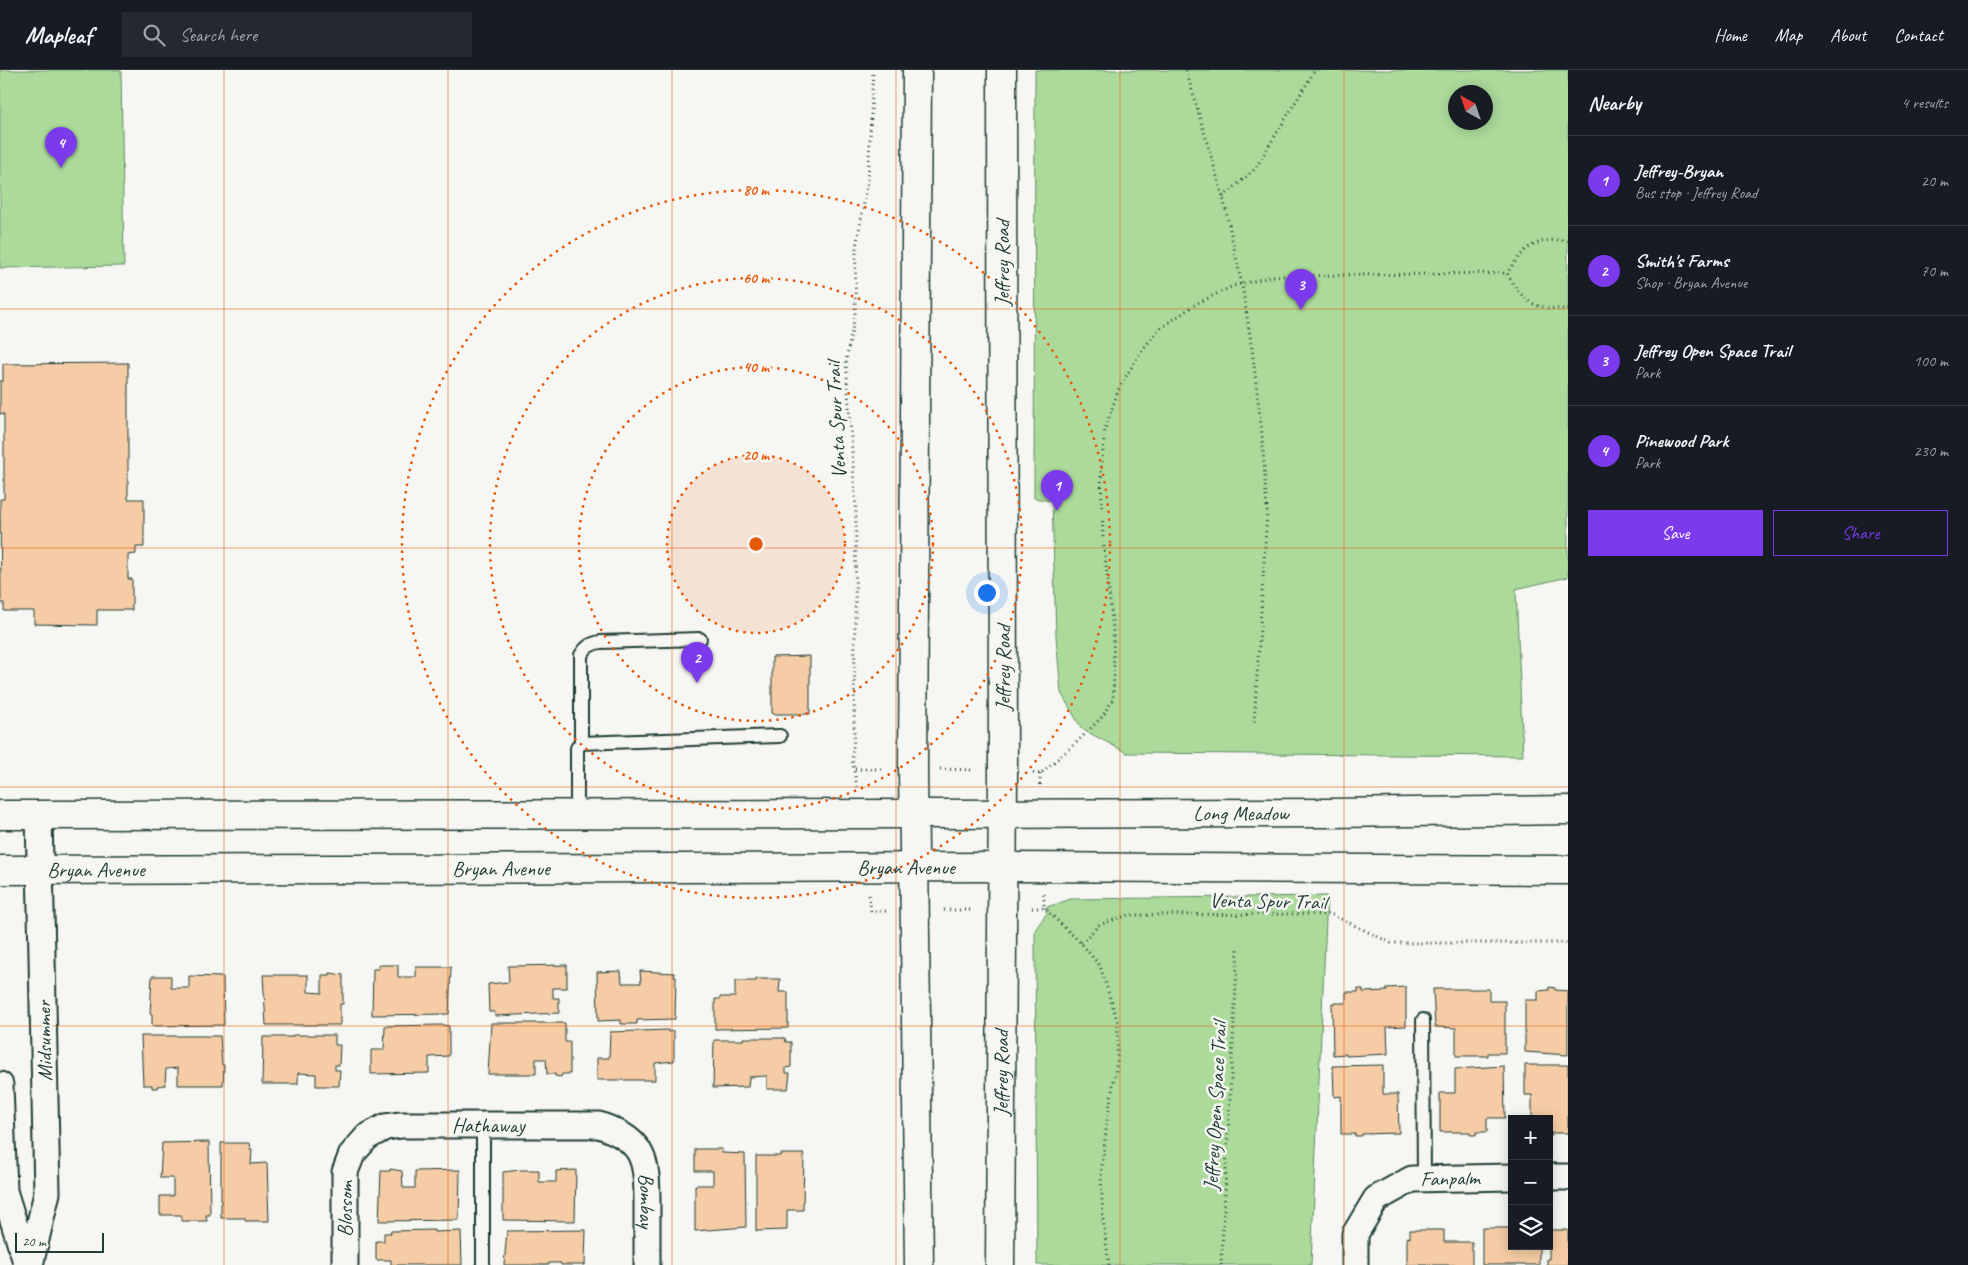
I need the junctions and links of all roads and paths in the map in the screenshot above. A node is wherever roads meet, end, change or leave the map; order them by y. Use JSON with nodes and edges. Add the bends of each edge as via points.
{"nodes":[{"id":1,"x":873,"y":70,"type":"edge"},
{"id":2,"x":917,"y":70,"type":"edge"},
{"id":3,"x":1002,"y":70,"type":"edge"},
{"id":4,"x":1186,"y":70,"type":"edge"},
{"id":5,"x":1315,"y":70,"type":"edge"},
{"id":6,"x":1223,"y":197,"type":"junction"},
{"id":7,"x":1568,"y":240,"type":"edge"},
{"id":8,"x":1507,"y":273,"type":"junction"},
{"id":9,"x":1242,"y":285,"type":"junction"},
{"id":10,"x":1568,"y":309,"type":"edge"},
{"id":11,"x":700,"y":639,"type":"dead end"},
{"id":12,"x":1254,"y":725,"type":"dead end"},
{"id":13,"x":780,"y":736,"type":"dead end"},
{"id":14,"x":581,"y":743,"type":"junction"},
{"id":15,"x":855,"y":769,"type":"dead end"},
{"id":16,"x":1040,"y":774,"type":"dead end"},
{"id":17,"x":1568,"y":810,"type":"edge"},
{"id":18,"x":577,"y":814,"type":"junction"},
{"id":19,"x":915,"y":814,"type":"junction"},
{"id":20,"x":1002,"y":814,"type":"junction"},
{"id":21,"x":0,"y":815,"type":"edge"},
{"id":22,"x":40,"y":815,"type":"junction"},
{"id":23,"x":916,"y":866,"type":"junction"},
{"id":24,"x":1002,"y":867,"type":"junction"},
{"id":25,"x":0,"y":870,"type":"edge"},
{"id":26,"x":40,"y":870,"type":"junction"},
{"id":27,"x":1568,"y":870,"type":"edge"},
{"id":28,"x":1044,"y":908,"type":"dead end"},
{"id":29,"x":1081,"y":943,"type":"junction"},
{"id":30,"x":1568,"y":943,"type":"edge"},
{"id":31,"x":1238,"y":948,"type":"dead end"},
{"id":32,"x":1423,"y":1020,"type":"dead end"},
{"id":33,"x":0,"y":1085,"type":"edge"},
{"id":34,"x":483,"y":1125,"type":"junction"},
{"id":35,"x":631,"y":1141,"type":"joint"},
{"id":36,"x":352,"y":1154,"type":"joint"},
{"id":37,"x":1508,"y":1177,"type":"edge"},
{"id":38,"x":1553,"y":1177,"type":"edge"},
{"id":39,"x":1568,"y":1177,"type":"edge"},
{"id":40,"x":1424,"y":1178,"type":"junction"},
{"id":41,"x":28,"y":1265,"type":"edge"},
{"id":42,"x":345,"y":1265,"type":"edge"},
{"id":43,"x":483,"y":1265,"type":"edge"},
{"id":44,"x":647,"y":1265,"type":"edge"},
{"id":45,"x":919,"y":1265,"type":"edge"},
{"id":46,"x":1000,"y":1265,"type":"edge"},
{"id":47,"x":1109,"y":1265,"type":"edge"},
{"id":48,"x":1221,"y":1265,"type":"edge"},
{"id":49,"x":1355,"y":1265,"type":"edge"}],
"edges":[{"from":1,"to":15,"type":"path","name":"Venta Spur Trail","via":[[868,181],[856,247],[855,315],[846,361],[856,510],[852,759]]},
{"from":2,"to":19,"type":"main road"},
{"from":3,"to":20,"type":"main road","name":"Jeffrey Road"},
{"from":4,"to":6,"type":"path"},
{"from":5,"to":6,"type":"path","via":[[1255,169]]},
{"from":6,"to":9,"type":"path"},
{"from":7,"to":8,"type":"path","via":[[1534,243]]},
{"from":8,"to":9,"type":"path","via":[[1297,274],[1274,276]]},
{"from":8,"to":10,"type":"path","via":[[1516,291],[1532,305]]},
{"from":9,"to":12,"type":"path","via":[[1262,434],[1267,512]]},
{"from":9,"to":16,"type":"path","via":[[1233,286],[1196,304],[1158,330],[1119,388],[1105,429],[1101,473],[1103,538],[1113,629],[1113,699],[1096,723]]},
{"from":11,"to":14,"type":"lane","via":[[600,642],[585,648],[581,655]]},
{"from":13,"to":14,"type":"lane"},
{"from":14,"to":18,"type":"lane","via":[[577,748]]},
{"from":17,"to":20,"type":"main road","name":"Long Meadow"},
{"from":18,"to":19,"type":"main road"},
{"from":18,"to":22,"type":"main road"},
{"from":19,"to":20,"type":"main road","name":"Long Meadow"},
{"from":19,"to":23,"type":"main road"},
{"from":20,"to":24,"type":"main road","name":"Jeffrey Road"},
{"from":21,"to":22,"type":"main road"},
{"from":22,"to":26,"type":"street","name":"Midsummer"},
{"from":23,"to":24,"type":"main road","name":"Bryan Avenue"},
{"from":23,"to":26,"type":"main road","name":"Bryan Avenue"},
{"from":23,"to":45,"type":"main road"},
{"from":24,"to":27,"type":"main road"},
{"from":24,"to":46,"type":"main road","name":"Jeffrey Road"},
{"from":25,"to":26,"type":"main road","name":"Bryan Avenue"},
{"from":26,"to":41,"type":"street","name":"Midsummer","via":[[47,1193]]},
{"from":28,"to":29,"type":"path"},
{"from":29,"to":30,"type":"path","name":"Venta Spur Trail","via":[[1099,925],[1128,915],[1305,914],[1333,915],[1391,943]]},
{"from":29,"to":47,"type":"path","via":[[1100,966],[1118,1024],[1117,1062],[1100,1176]]},
{"from":31,"to":48,"type":"path","name":"Jeffrey Open Space Trail"},
{"from":32,"to":40,"type":"lane"},
{"from":33,"to":41,"type":"street","name":"Midsummer","via":[[4,1192]]},
{"from":34,"to":35,"type":"street","name":"Hathaway","via":[[599,1125],[619,1132]]},
{"from":34,"to":36,"type":"street","name":"Hathaway","via":[[385,1127],[367,1137]]},
{"from":34,"to":43,"type":"lane"},
{"from":35,"to":44,"type":"street","name":"Bombay","via":[[639,1151],[647,1172]]},
{"from":36,"to":42,"type":"street","name":"Blossom","via":[[345,1172]]},
{"from":37,"to":40,"type":"street","name":"Fanpalm"},
{"from":38,"to":39,"type":"street"},
{"from":40,"to":49,"type":"street","name":"Fanpalm","via":[[1412,1179],[1376,1199],[1355,1234]]}]}
